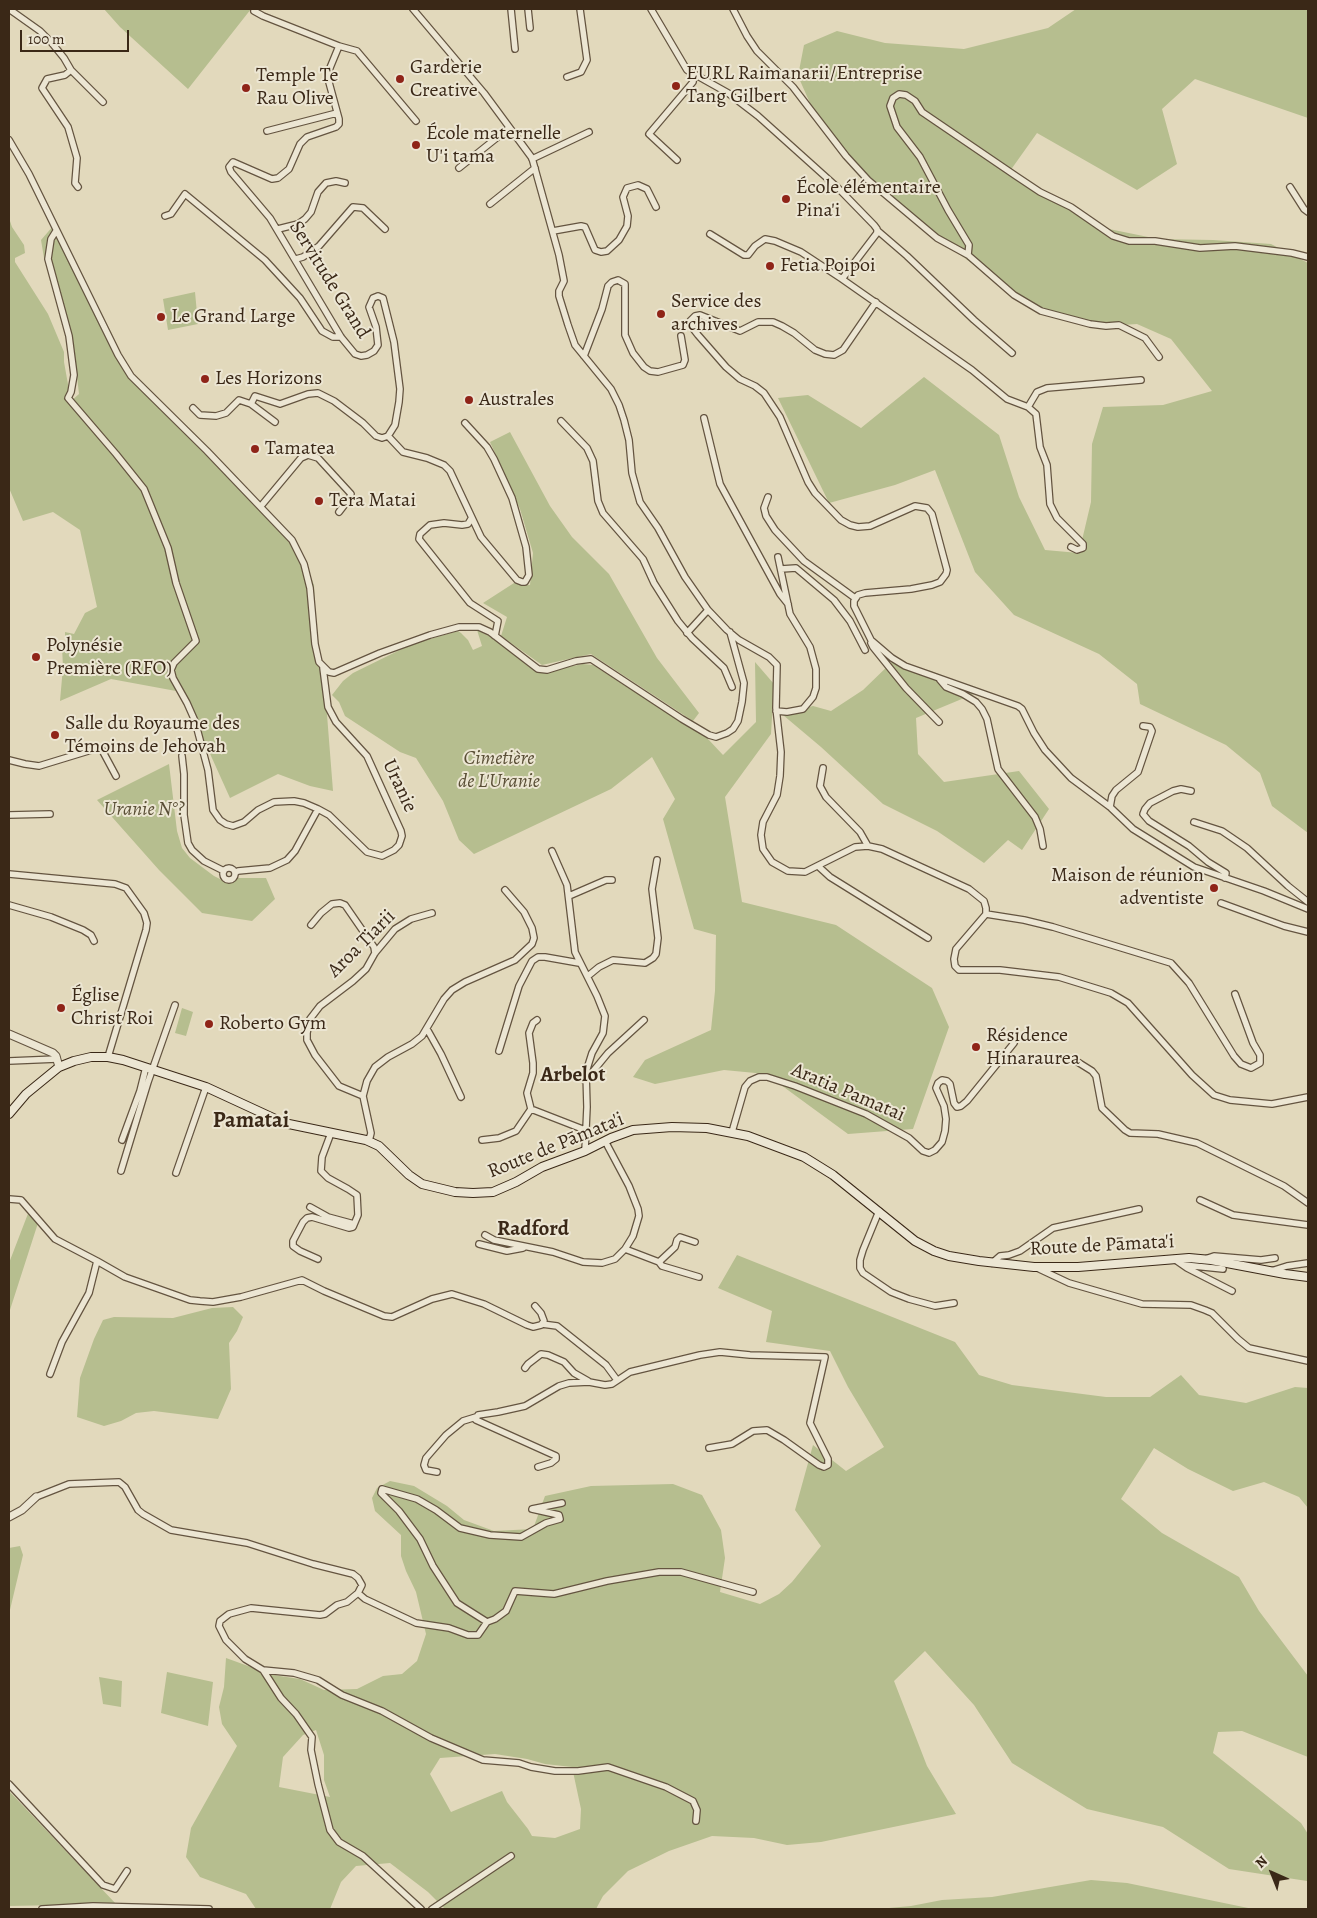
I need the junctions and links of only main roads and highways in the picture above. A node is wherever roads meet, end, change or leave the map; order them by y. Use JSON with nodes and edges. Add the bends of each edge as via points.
{"nodes":[{"id":1,"x":9,"y":1114,"type":"edge"},
{"id":2,"x":1308,"y":1277,"type":"edge"}],
"edges":[{"from":1,"to":2,"type":"main road","name":"Route de Pāmata'i","via":[[58,1063],[108,1057],[206,1087],[284,1122],[366,1140],[379,1146],[422,1184],[473,1193],[494,1192],[542,1167],[633,1130],[697,1127],[732,1132],[789,1150],[812,1161],[915,1241],[934,1251],[961,1258],[1036,1267],[1205,1260]]}]}
